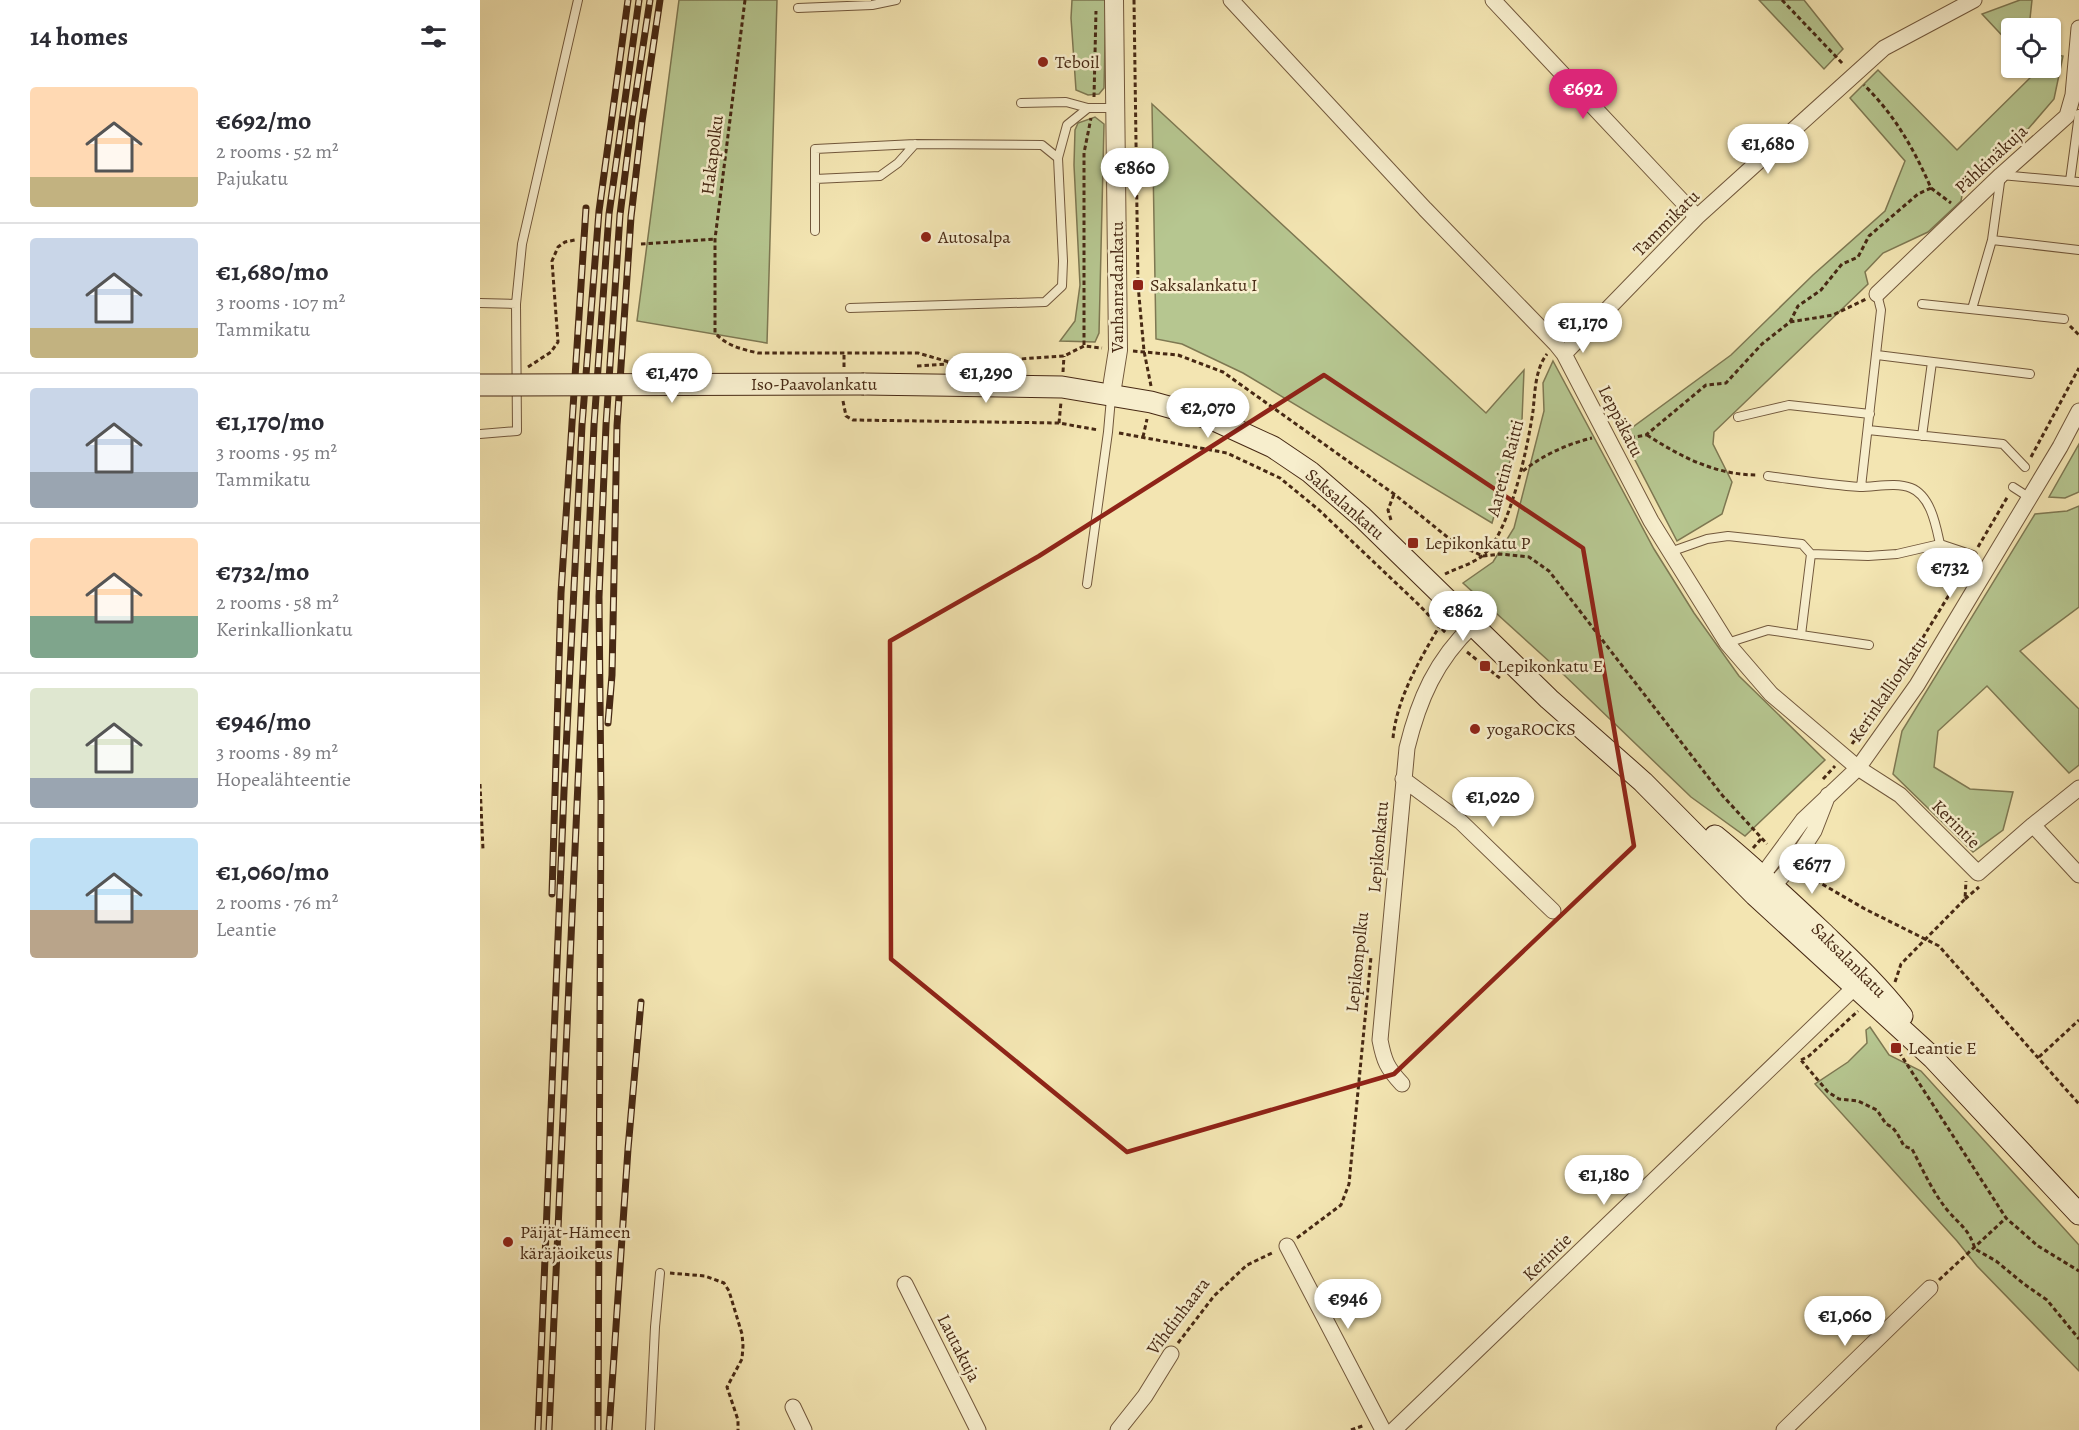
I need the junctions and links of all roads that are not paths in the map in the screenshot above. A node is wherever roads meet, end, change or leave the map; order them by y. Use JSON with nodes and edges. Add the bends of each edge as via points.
{"nodes":[{"id":1,"x":578,"y":0,"type":"edge"},
{"id":2,"x":896,"y":0,"type":"edge"},
{"id":3,"x":1114,"y":0,"type":"edge"},
{"id":4,"x":1231,"y":0,"type":"edge"},
{"id":5,"x":1493,"y":0,"type":"edge"},
{"id":6,"x":1974,"y":0,"type":"edge"},
{"id":7,"x":798,"y":8,"type":"dead end"},
{"id":8,"x":2079,"y":28,"type":"edge"},
{"id":9,"x":2076,"y":96,"type":"edge"},
{"id":10,"x":1021,"y":103,"type":"dead end"},
{"id":11,"x":1091,"y":108,"type":"junction"},
{"id":12,"x":1115,"y":108,"type":"junction"},
{"id":13,"x":2079,"y":114,"type":"edge"},
{"id":14,"x":915,"y":144,"type":"junction"},
{"id":15,"x":1058,"y":158,"type":"junction"},
{"id":16,"x":2001,"y":175,"type":"junction"},
{"id":17,"x":815,"y":178,"type":"junction"},
{"id":18,"x":2070,"y":181,"type":"junction"},
{"id":19,"x":2079,"y":182,"type":"edge"},
{"id":20,"x":1697,"y":217,"type":"junction"},
{"id":21,"x":815,"y":231,"type":"dead end"},
{"id":22,"x":1992,"y":240,"type":"junction"},
{"id":23,"x":2079,"y":249,"type":"edge"},
{"id":24,"x":1877,"y":294,"type":"joint"},
{"id":25,"x":480,"y":303,"type":"edge"},
{"id":26,"x":516,"y":304,"type":"junction"},
{"id":27,"x":1922,"y":304,"type":"dead end"},
{"id":28,"x":850,"y":308,"type":"dead end"},
{"id":29,"x":1972,"y":309,"type":"junction"},
{"id":30,"x":2064,"y":319,"type":"dead end"},
{"id":31,"x":1560,"y":349,"type":"junction"},
{"id":32,"x":1876,"y":355,"type":"junction"},
{"id":33,"x":1932,"y":362,"type":"junction"},
{"id":34,"x":2030,"y":374,"type":"dead end"},
{"id":35,"x":480,"y":385,"type":"edge"},
{"id":36,"x":1111,"y":394,"type":"junction"},
{"id":37,"x":2079,"y":411,"type":"edge"},
{"id":38,"x":1869,"y":414,"type":"junction"},
{"id":39,"x":1738,"y":417,"type":"dead end"},
{"id":40,"x":1868,"y":430,"type":"junction"},
{"id":41,"x":480,"y":434,"type":"edge"},
{"id":42,"x":1922,"y":436,"type":"junction"},
{"id":43,"x":2025,"y":467,"type":"road end"},
{"id":44,"x":1768,"y":476,"type":"road end"},
{"id":45,"x":1861,"y":487,"type":"junction"},
{"id":46,"x":2013,"y":487,"type":"road end"},
{"id":47,"x":2030,"y":498,"type":"junction"},
{"id":48,"x":1940,"y":544,"type":"junction"},
{"id":49,"x":1670,"y":552,"type":"junction"},
{"id":50,"x":1811,"y":554,"type":"junction"},
{"id":51,"x":1973,"y":555,"type":"road end"},
{"id":52,"x":1087,"y":584,"type":"dead end"},
{"id":53,"x":1473,"y":626,"type":"junction"},
{"id":54,"x":1801,"y":635,"type":"junction"},
{"id":55,"x":1727,"y":643,"type":"junction"},
{"id":56,"x":1869,"y":645,"type":"dead end"},
{"id":57,"x":1858,"y":768,"type":"junction"},
{"id":58,"x":1403,"y":779,"type":"junction"},
{"id":59,"x":2079,"y":788,"type":"edge"},
{"id":60,"x":1824,"y":789,"type":"junction"},
{"id":61,"x":2032,"y":825,"type":"junction"},
{"id":62,"x":2079,"y":875,"type":"edge"},
{"id":63,"x":1764,"y":885,"type":"junction"},
{"id":64,"x":1553,"y":911,"type":"dead end"},
{"id":65,"x":1855,"y":987,"type":"junction"},
{"id":66,"x":1933,"y":1058,"type":"junction"},
{"id":67,"x":1402,"y":1084,"type":"dead end"},
{"id":68,"x":2079,"y":1214,"type":"edge"},
{"id":69,"x":1287,"y":1246,"type":"road end"},
{"id":70,"x":660,"y":1273,"type":"road end"},
{"id":71,"x":906,"y":1284,"type":"dead end"},
{"id":72,"x":1930,"y":1288,"type":"road end"},
{"id":73,"x":1171,"y":1354,"type":"road end"},
{"id":74,"x":793,"y":1407,"type":"dead end"},
{"id":75,"x":650,"y":1430,"type":"edge"},
{"id":76,"x":804,"y":1430,"type":"edge"},
{"id":77,"x":978,"y":1430,"type":"edge"},
{"id":78,"x":1118,"y":1430,"type":"edge"},
{"id":79,"x":1383,"y":1430,"type":"edge"},
{"id":80,"x":1395,"y":1430,"type":"edge"},
{"id":81,"x":1784,"y":1430,"type":"edge"}],
"edges":[{"from":1,"to":26,"type":"lane","via":[[530,204]]},
{"from":2,"to":7,"type":"lane"},
{"from":3,"to":12,"type":"street","name":"Vanhanradankatu"},
{"from":4,"to":31,"type":"street","name":"Leppäkatu"},
{"from":5,"to":20,"type":"street"},
{"from":6,"to":20,"type":"street","name":"Tammikatu","via":[[1884,48],[1850,71]]},
{"from":8,"to":9,"type":"street","name":"Pähkinäkuja"},
{"from":9,"to":16,"type":"street","name":"Pähkinäkuja","via":[[2067,116]]},
{"from":10,"to":11,"type":"lane","via":[[1066,102]]},
{"from":11,"to":12,"type":"lane"},
{"from":11,"to":15,"type":"lane","via":[[1067,125]]},
{"from":12,"to":36,"type":"street","name":"Vanhanradankatu","via":[[1118,350]]},
{"from":13,"to":18,"type":"lane"},
{"from":14,"to":15,"type":"lane","via":[[1042,145]]},
{"from":14,"to":17,"type":"lane","via":[[880,176]]},
{"from":14,"to":17,"type":"lane","via":[[815,149]]},
{"from":15,"to":28,"type":"lane","via":[[1062,286],[1045,302]]},
{"from":16,"to":18,"type":"lane"},
{"from":16,"to":22,"type":"lane"},
{"from":16,"to":24,"type":"street","name":"Pähkinäkuja"},
{"from":17,"to":21,"type":"lane"},
{"from":18,"to":19,"type":"lane"},
{"from":20,"to":31,"type":"street","name":"Tammikatu"},
{"from":22,"to":23,"type":"lane"},
{"from":22,"to":29,"type":"lane"},
{"from":24,"to":32,"type":"lane","via":[[1881,310]]},
{"from":25,"to":26,"type":"lane"},
{"from":26,"to":41,"type":"lane","via":[[517,431]]},
{"from":27,"to":29,"type":"lane"},
{"from":29,"to":30,"type":"lane"},
{"from":31,"to":49,"type":"street","name":"Leppäkatu"},
{"from":32,"to":33,"type":"lane"},
{"from":32,"to":38,"type":"lane"},
{"from":33,"to":34,"type":"lane"},
{"from":33,"to":42,"type":"lane"},
{"from":35,"to":36,"type":"main road","name":"Iso-Paavolankatu","bridge":true,"via":[[864,384],[1062,387]]},
{"from":36,"to":52,"type":"lane"},
{"from":36,"to":53,"type":"main road","name":"Saksalankatu","via":[[1212,419],[1273,447],[1310,472],[1362,517]]},
{"from":37,"to":47,"type":"street","name":"Kerinkallionkatu"},
{"from":38,"to":39,"type":"lane","via":[[1789,405]]},
{"from":38,"to":40,"type":"lane"},
{"from":40,"to":42,"type":"lane"},
{"from":40,"to":45,"type":"lane"},
{"from":42,"to":43,"type":"lane","via":[[2003,444]]},
{"from":44,"to":45,"type":"lane"},
{"from":45,"to":48,"type":"lane","via":[[1912,488],[1932,513]]},
{"from":46,"to":47,"type":"lane"},
{"from":47,"to":57,"type":"street","name":"Kerinkallionkatu","via":[[1917,685]]},
{"from":48,"to":50,"type":"lane","via":[[1897,554]]},
{"from":48,"to":51,"type":"lane"},
{"from":49,"to":50,"type":"lane","via":[[1728,536],[1802,544]]},
{"from":49,"to":55,"type":"street","name":"Leppäkatu"},
{"from":50,"to":54,"type":"lane"},
{"from":53,"to":58,"type":"street","name":"Lepikonkatu","via":[[1455,642],[1427,687],[1414,719]]},
{"from":53,"to":63,"type":"main road","name":"Saksalankatu","via":[[1549,699],[1643,782],[1692,817]]},
{"from":54,"to":55,"type":"lane","via":[[1768,630]]},
{"from":54,"to":56,"type":"lane"},
{"from":55,"to":57,"type":"street","name":"Leppäkatu","via":[[1771,694]]},
{"from":57,"to":60,"type":"street","name":"Kerinkallionkatu"},
{"from":57,"to":61,"type":"street","name":"Kerintie","via":[[1900,795],[1978,873]]},
{"from":58,"to":64,"type":"street","via":[[1461,822]]},
{"from":58,"to":67,"type":"street","name":"Lepikonkatu","via":[[1380,1040],[1388,1070]]},
{"from":59,"to":61,"type":"street","name":"Kerintie"},
{"from":60,"to":63,"type":"street","name":"Kerinkallionkatu","via":[[1778,853]]},
{"from":60,"to":63,"type":"street","name":"Kerinkallionkatu","via":[[1814,831],[1792,864]]},
{"from":61,"to":62,"type":"street"},
{"from":63,"to":65,"type":"main road","name":"Saksalankatu"},
{"from":63,"to":66,"type":"main road","name":"Saksalankatu","via":[[1886,995]]},
{"from":65,"to":66,"type":"main road","name":"Saksalankatu"},
{"from":65,"to":80,"type":"street","name":"Kerintie"},
{"from":66,"to":68,"type":"main road","name":"Saksalankatu"},
{"from":69,"to":79,"type":"street"},
{"from":70,"to":75,"type":"lane"},
{"from":71,"to":77,"type":"street","name":"Lautakuja"},
{"from":72,"to":81,"type":"street"},
{"from":73,"to":78,"type":"street","name":"Vihdinhaara"},
{"from":74,"to":76,"type":"street"}]}
